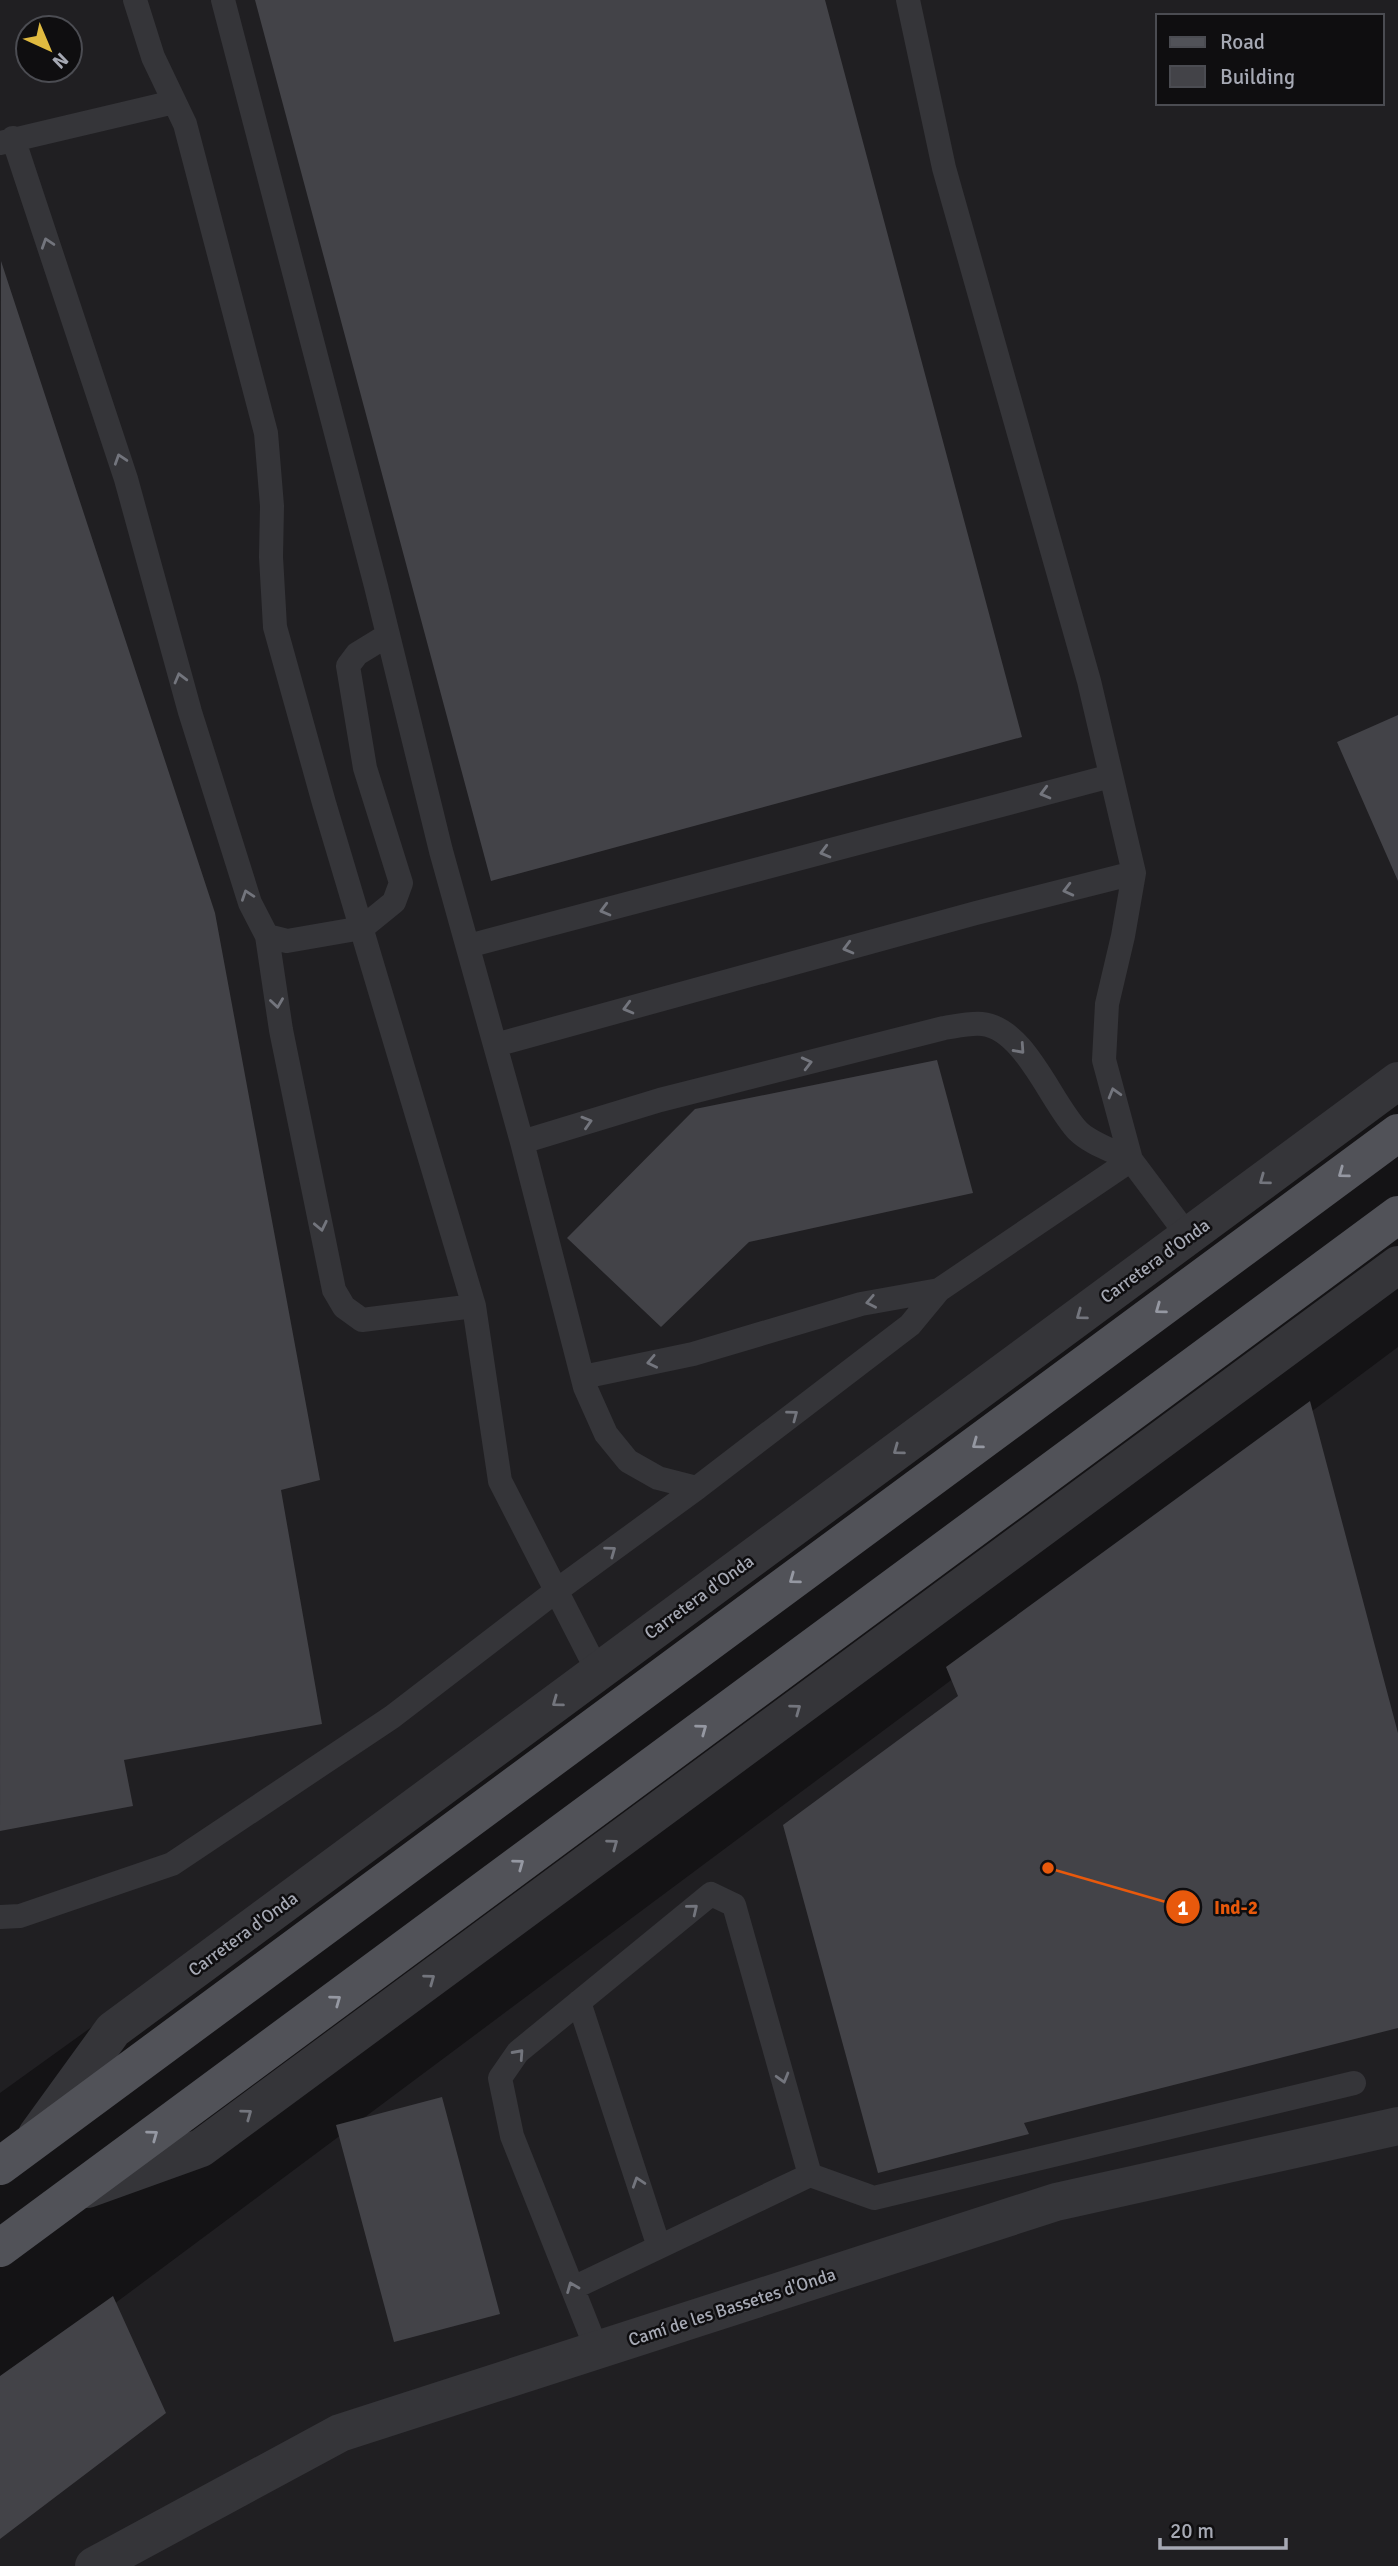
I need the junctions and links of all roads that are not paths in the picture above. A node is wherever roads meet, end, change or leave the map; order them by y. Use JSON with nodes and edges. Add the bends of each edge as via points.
{"nodes":[{"id":1,"x":135,"y":0,"type":"edge"},
{"id":2,"x":223,"y":0,"type":"edge"},
{"id":3,"x":908,"y":0,"type":"edge"},
{"id":4,"x":174,"y":102,"type":"junction"},
{"id":5,"x":6,"y":140,"type":"edge"},
{"id":6,"x":388,"y":635,"type":"junction"},
{"id":7,"x":1111,"y":776,"type":"junction"},
{"id":8,"x":1134,"y":873,"type":"junction"},
{"id":9,"x":362,"y":928,"type":"junction"},
{"id":10,"x":267,"y":936,"type":"junction"},
{"id":11,"x":467,"y":946,"type":"junction"},
{"id":12,"x":495,"y":1045,"type":"junction"},
{"id":13,"x":1398,"y":1081,"type":"edge"},
{"id":14,"x":1398,"y":1133,"type":"edge"},
{"id":15,"x":522,"y":1142,"type":"junction"},
{"id":16,"x":1131,"y":1160,"type":"junction"},
{"id":17,"x":1398,"y":1215,"type":"edge"},
{"id":18,"x":1188,"y":1237,"type":"junction"},
{"id":19,"x":1398,"y":1265,"type":"edge"},
{"id":20,"x":939,"y":1290,"type":"junction"},
{"id":21,"x":474,"y":1306,"type":"junction"},
{"id":22,"x":583,"y":1377,"type":"junction"},
{"id":23,"x":697,"y":1488,"type":"junction"},
{"id":24,"x":556,"y":1591,"type":"junction"},
{"id":25,"x":598,"y":1671,"type":"junction"},
{"id":26,"x":0,"y":1917,"type":"edge"},
{"id":27,"x":579,"y":2003,"type":"junction"},
{"id":28,"x":1354,"y":2083,"type":"dead end"},
{"id":29,"x":1398,"y":2126,"type":"edge"},
{"id":30,"x":30,"y":2143,"type":"junction"},
{"id":31,"x":0,"y":2166,"type":"edge"},
{"id":32,"x":810,"y":2175,"type":"junction"},
{"id":33,"x":75,"y":2193,"type":"junction"},
{"id":34,"x":659,"y":2247,"type":"junction"},
{"id":35,"x":0,"y":2248,"type":"edge"},
{"id":36,"x":573,"y":2288,"type":"junction"},
{"id":37,"x":597,"y":2350,"type":"junction"},
{"id":38,"x":94,"y":2566,"type":"edge"}],
"edges":[{"from":1,"to":4,"type":"lane","via":[[153,57]]},
{"from":2,"to":6,"type":"lane"},
{"from":3,"to":7,"type":"lane","via":[[944,168],[1089,681]]},
{"from":4,"to":5,"type":"lane"},
{"from":4,"to":9,"type":"lane","via":[[185,124],[266,433],[275,627]]},
{"from":10,"to":5,"type":"lane","one_way":true,"via":[[250,904],[190,712],[126,479]]},
{"from":6,"to":9,"type":"lane","via":[[356,654],[348,666],[365,768],[401,883],[394,902]]},
{"from":6,"to":11,"type":"lane"},
{"from":7,"to":8,"type":"lane"},
{"from":7,"to":11,"type":"lane","one_way":true},
{"from":8,"to":12,"type":"lane","one_way":true},
{"from":16,"to":8,"type":"lane","one_way":true,"via":[[1104,1060],[1107,1004]]},
{"from":9,"to":10,"type":"lane","via":[[288,941]]},
{"from":9,"to":21,"type":"lane"},
{"from":10,"to":21,"type":"lane","one_way":true,"via":[[281,1030],[334,1290],[344,1307],[362,1320]]},
{"from":11,"to":12,"type":"lane"},
{"from":12,"to":15,"type":"lane"},
{"from":13,"to":18,"type":"street","name":"Carretera d'Onda","one_way":true},
{"from":14,"to":30,"type":"main road","name":"Carretera d'Onda","one_way":true},
{"from":15,"to":16,"type":"lane","one_way":true,"via":[[660,1100],[944,1028],[985,1024],[1005,1033],[1028,1058],[1081,1134]]},
{"from":15,"to":22,"type":"lane"},
{"from":16,"to":18,"type":"lane"},
{"from":16,"to":20,"type":"lane"},
{"from":33,"to":17,"type":"main road","one_way":true},
{"from":18,"to":25,"type":"street","name":"Carretera d'Onda","one_way":true},
{"from":33,"to":19,"type":"street","one_way":true,"via":[[201,2148]]},
{"from":20,"to":22,"type":"lane","one_way":true,"via":[[861,1304],[693,1354]]},
{"from":23,"to":20,"type":"lane","one_way":true,"via":[[910,1325]]},
{"from":21,"to":24,"type":"lane","via":[[500,1481]]},
{"from":22,"to":23,"type":"lane","via":[[606,1434],[628,1461],[658,1478]]},
{"from":24,"to":23,"type":"lane","one_way":true},
{"from":24,"to":25,"type":"lane"},
{"from":24,"to":26,"type":"lane","via":[[392,1717],[172,1864],[20,1916]]},
{"from":25,"to":30,"type":"street","name":"Carretera d'Onda","one_way":true,"via":[[113,2030]]},
{"from":27,"to":32,"type":"lane","one_way":true,"via":[[711,1894],[734,1905]]},
{"from":34,"to":27,"type":"lane","one_way":true},
{"from":36,"to":27,"type":"lane","one_way":true,"via":[[512,2136],[500,2078],[519,2052]]},
{"from":28,"to":32,"type":"lane","via":[[874,2198]]},
{"from":29,"to":37,"type":"street","name":"Camí de les Bassetes d'Onda","via":[[1056,2202]]},
{"from":30,"to":31,"type":"main road","name":"Carretera d'Onda"},
{"from":32,"to":34,"type":"lane"},
{"from":33,"to":35,"type":"main road"},
{"from":34,"to":36,"type":"lane"},
{"from":36,"to":37,"type":"lane"},
{"from":37,"to":38,"type":"street","name":"Camí de les Bassetes d'Onda","via":[[340,2433]]}]}
